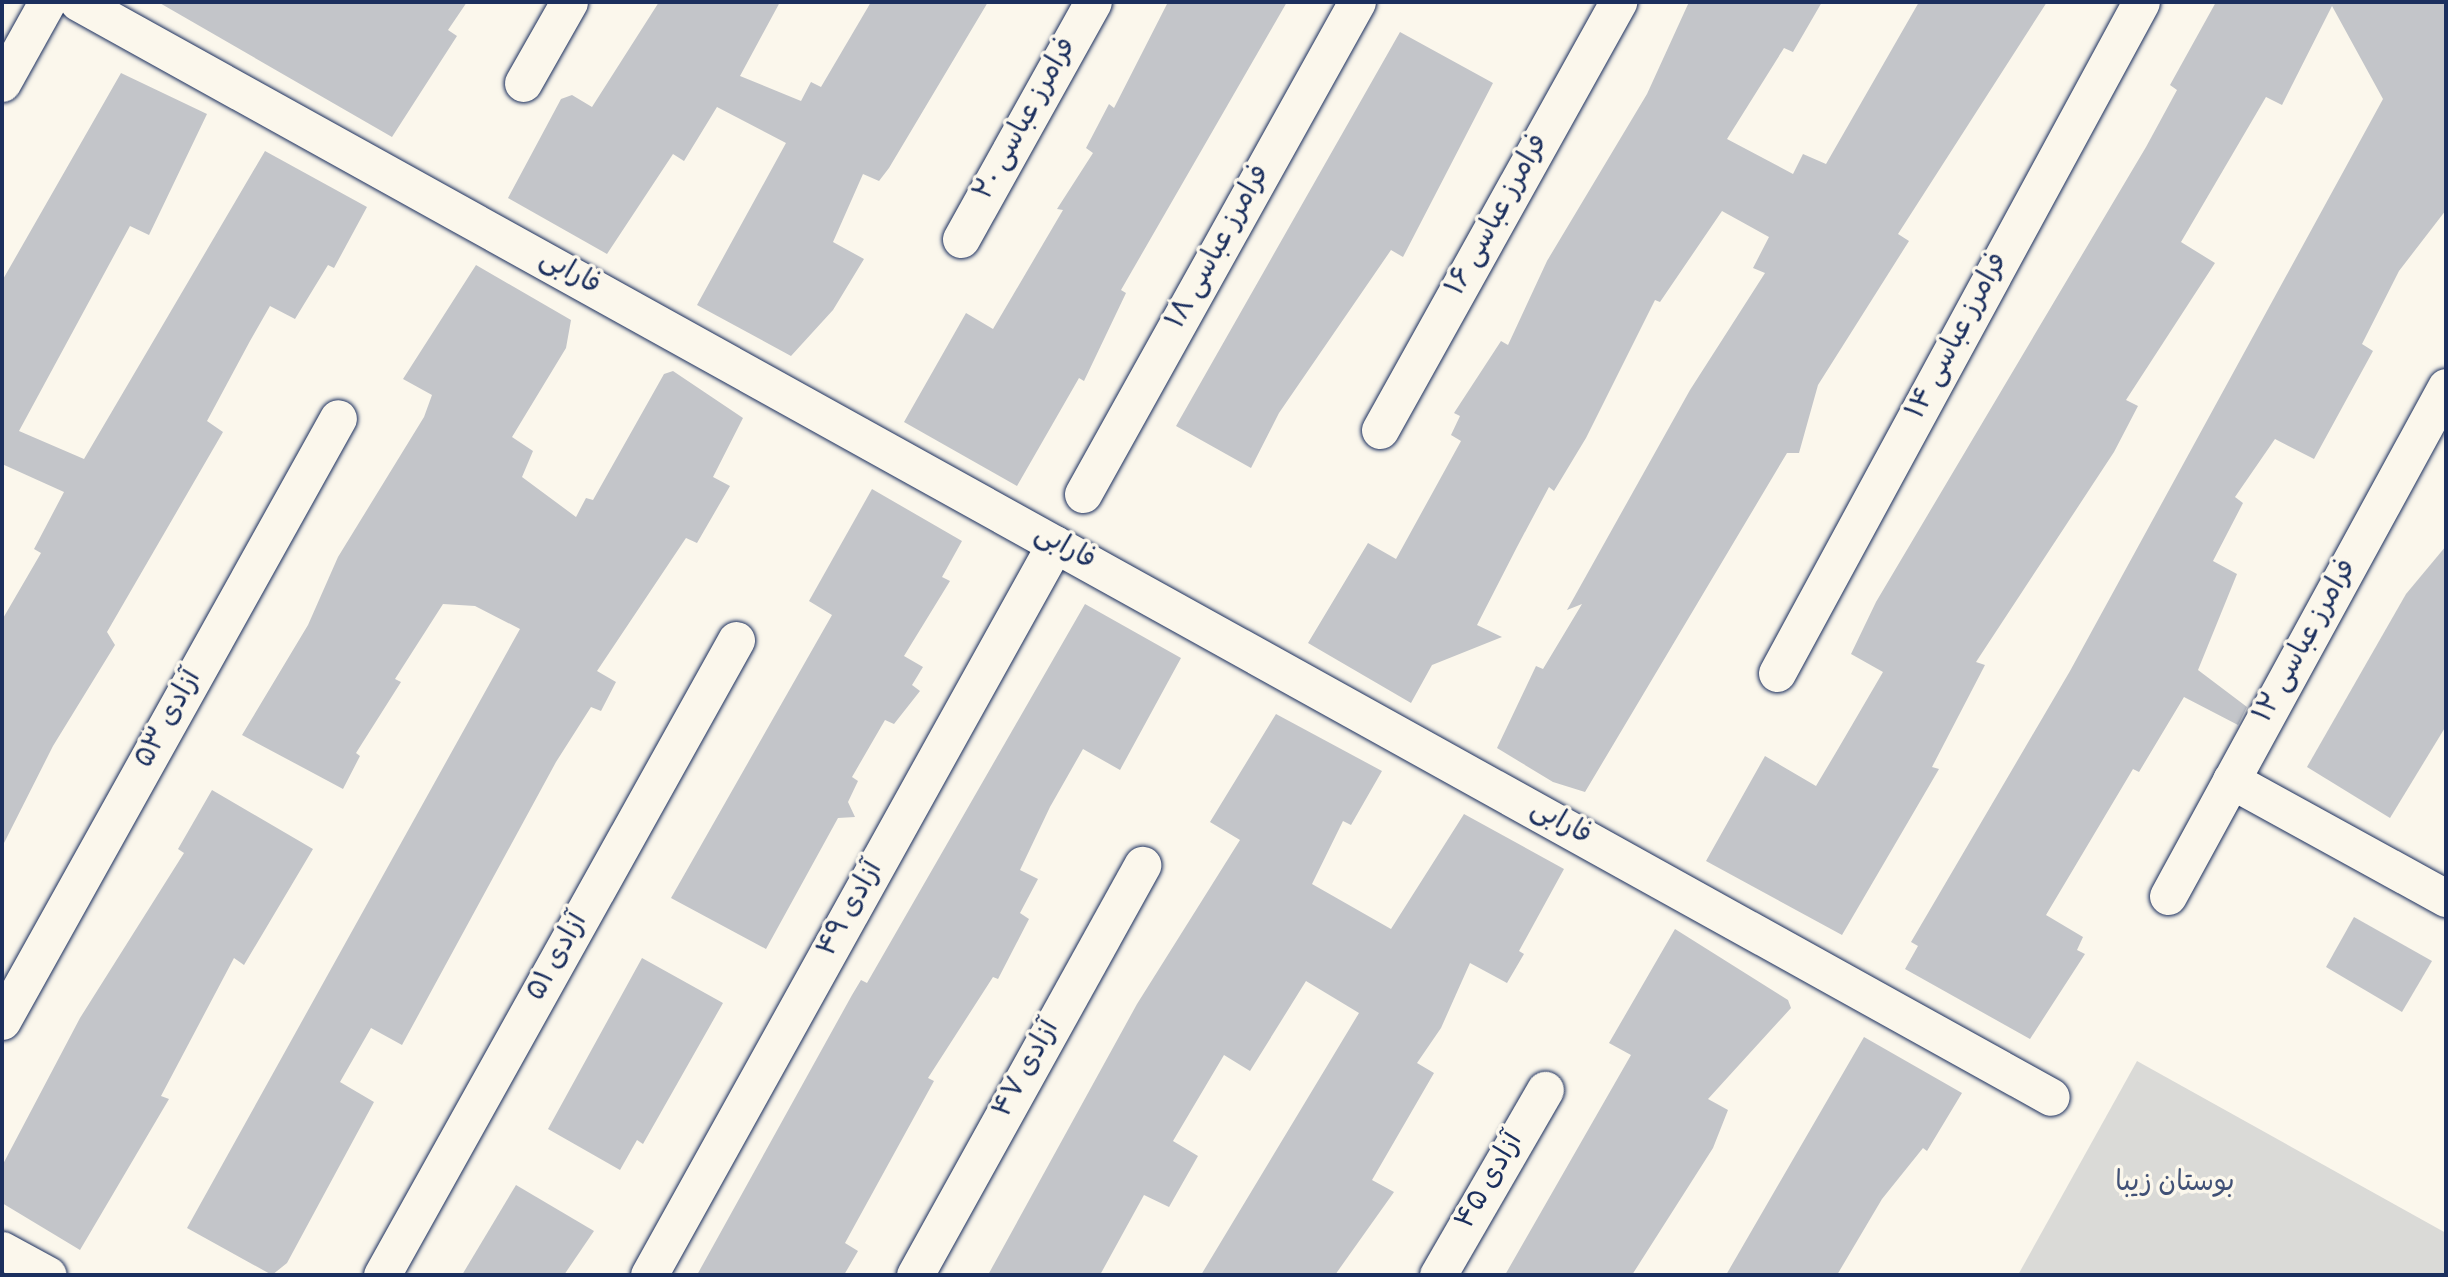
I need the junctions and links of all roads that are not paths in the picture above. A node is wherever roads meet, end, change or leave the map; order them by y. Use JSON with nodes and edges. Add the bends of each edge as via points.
{"nodes":[{"id":1,"x":47,"y":2,"type":"edge"},
{"id":2,"x":78,"y":2,"type":"edge"},
{"id":3,"x":569,"y":2,"type":"edge"},
{"id":4,"x":1093,"y":2,"type":"edge"},
{"id":5,"x":1357,"y":2,"type":"edge"},
{"id":6,"x":1618,"y":2,"type":"edge"},
{"id":7,"x":2141,"y":2,"type":"edge"},
{"id":8,"x":2,"y":83,"type":"edge"},
{"id":9,"x":523,"y":83,"type":"dead end"},
{"id":10,"x":961,"y":239,"type":"dead end"},
{"id":11,"x":2446,"y":387,"type":"edge"},
{"id":12,"x":338,"y":418,"type":"dead end"},
{"id":13,"x":1380,"y":430,"type":"dead end"},
{"id":14,"x":1083,"y":494,"type":"dead end"},
{"id":15,"x":1055,"y":544,"type":"junction"},
{"id":16,"x":736,"y":640,"type":"dead end"},
{"id":17,"x":1777,"y":673,"type":"dead end"},
{"id":18,"x":2231,"y":780,"type":"junction"},
{"id":19,"x":1142,"y":865,"type":"dead end"},
{"id":20,"x":2168,"y":897,"type":"dead end"},
{"id":21,"x":2446,"y":898,"type":"edge"},
{"id":22,"x":2,"y":1021,"type":"edge"},
{"id":23,"x":1545,"y":1090,"type":"dead end"},
{"id":24,"x":2051,"y":1097,"type":"dead end"},
{"id":25,"x":2,"y":1250,"type":"edge"},
{"id":26,"x":48,"y":1275,"type":"edge"},
{"id":27,"x":382,"y":1275,"type":"edge"},
{"id":28,"x":649,"y":1275,"type":"edge"},
{"id":29,"x":915,"y":1275,"type":"edge"},
{"id":30,"x":1438,"y":1275,"type":"edge"}],
"edges":[{"from":1,"to":8,"type":"street"},
{"from":2,"to":15,"type":"street","name":"فارابی"},
{"from":3,"to":9,"type":"street"},
{"from":4,"to":10,"type":"street","name":"فرامرز عباسی ۲۰"},
{"from":5,"to":14,"type":"street","name":"فرامرز عباسی ۱۸"},
{"from":6,"to":13,"type":"street","name":"فرامرز عباسی ۱۶"},
{"from":7,"to":17,"type":"street","name":"فرامرز عباسی ۱۴"},
{"from":11,"to":18,"type":"street","name":"فرامرز عباسی ۱۲"},
{"from":12,"to":22,"type":"street","name":"۵۳ آزادی"},
{"from":15,"to":24,"type":"street","name":"فارابی"},
{"from":15,"to":28,"type":"street","name":"۴۹ آزادی"},
{"from":16,"to":27,"type":"street","name":"۵۱ آزادی"},
{"from":18,"to":20,"type":"street","name":"فرامرز عباسی ۱۲"},
{"from":18,"to":21,"type":"street"},
{"from":19,"to":29,"type":"street","name":"۴۷ آزادی"},
{"from":23,"to":30,"type":"street","name":"۴۵ آزادی"},
{"from":25,"to":26,"type":"street"}]}
